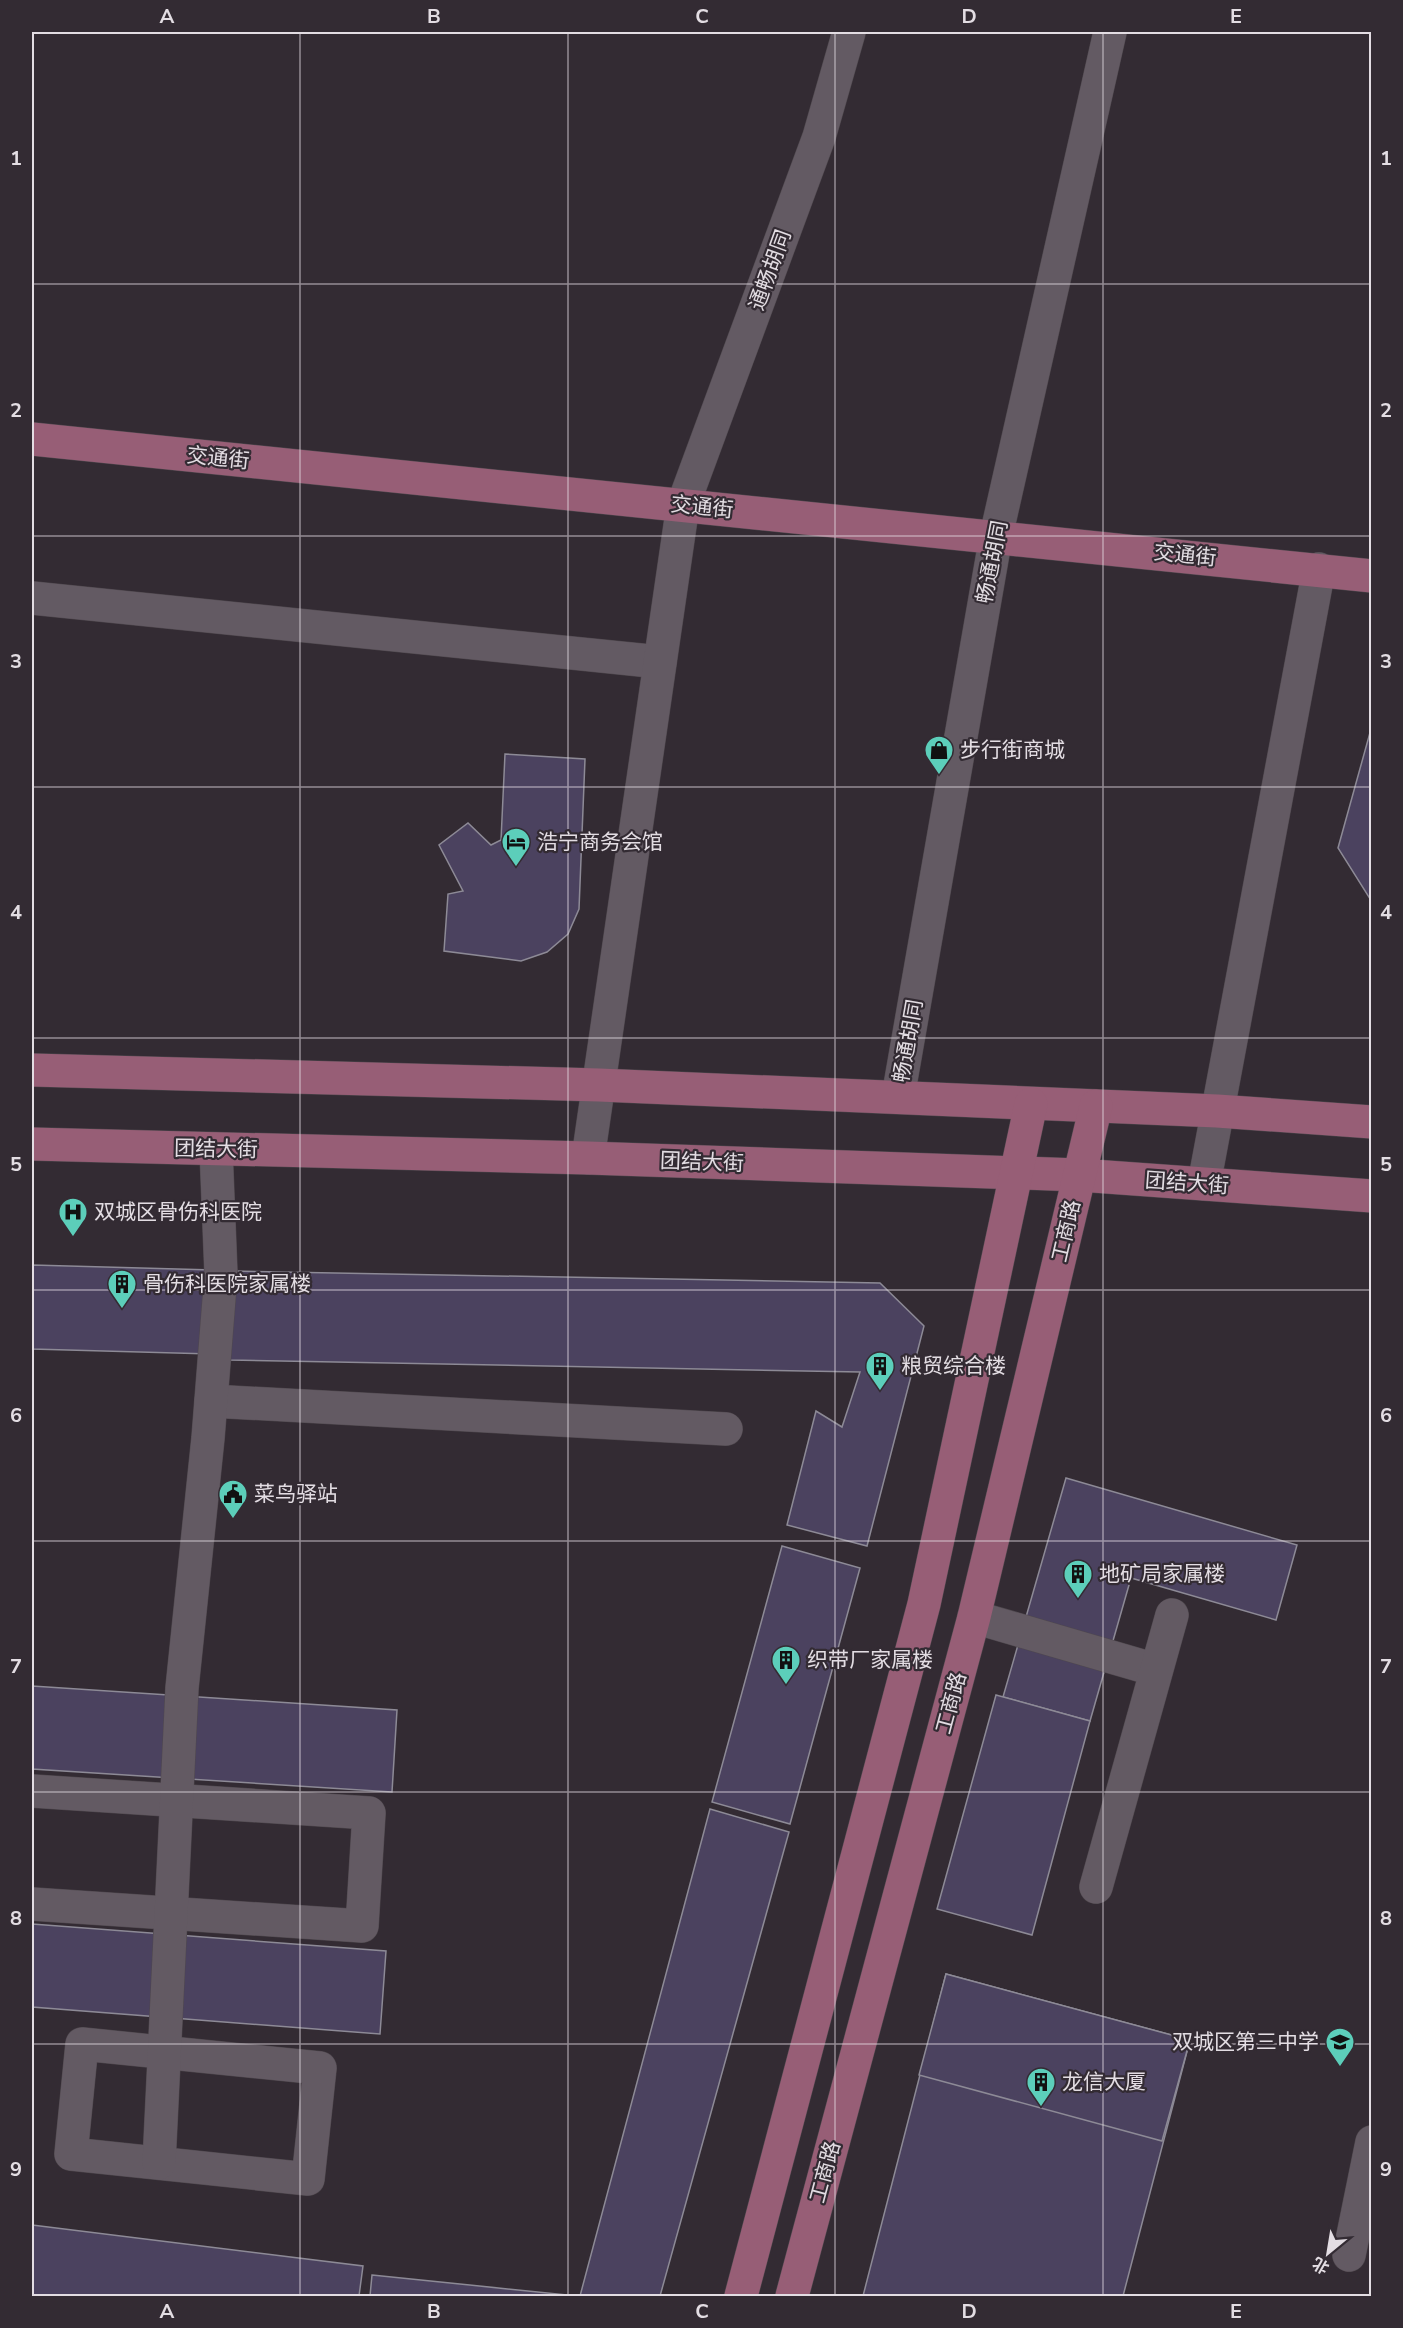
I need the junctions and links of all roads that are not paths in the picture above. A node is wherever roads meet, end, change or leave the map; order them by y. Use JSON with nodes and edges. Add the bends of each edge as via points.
{"nodes":[{"id":1,"x":849,"y":32,"type":"edge"},
{"id":2,"x":1110,"y":32,"type":"edge"},
{"id":3,"x":32,"y":439,"type":"edge"},
{"id":4,"x":683,"y":505,"type":"junction"},
{"id":5,"x":996,"y":536,"type":"junction"},
{"id":6,"x":1319,"y":569,"type":"junction"},
{"id":7,"x":1371,"y":576,"type":"edge"},
{"id":8,"x":32,"y":598,"type":"edge"},
{"id":9,"x":660,"y":662,"type":"junction"},
{"id":10,"x":32,"y":1070,"type":"edge"},
{"id":11,"x":598,"y":1085,"type":"junction"},
{"id":12,"x":898,"y":1097,"type":"junction"},
{"id":13,"x":1031,"y":1104,"type":"junction"},
{"id":14,"x":1096,"y":1106,"type":"junction"},
{"id":15,"x":1217,"y":1111,"type":"junction"},
{"id":16,"x":1371,"y":1122,"type":"edge"},
{"id":17,"x":32,"y":1144,"type":"edge"},
{"id":18,"x":216,"y":1149,"type":"junction"},
{"id":19,"x":588,"y":1158,"type":"junction"},
{"id":20,"x":1016,"y":1174,"type":"junction"},
{"id":21,"x":1079,"y":1175,"type":"junction"},
{"id":22,"x":1204,"y":1184,"type":"junction"},
{"id":23,"x":1371,"y":1196,"type":"edge"},
{"id":24,"x":211,"y":1401,"type":"junction"},
{"id":25,"x":726,"y":1429,"type":"dead end"},
{"id":26,"x":1172,"y":1614,"type":"dead end"},
{"id":27,"x":974,"y":1617,"type":"junction"},
{"id":28,"x":1156,"y":1670,"type":"junction"},
{"id":29,"x":32,"y":1791,"type":"edge"},
{"id":30,"x":176,"y":1801,"type":"junction"},
{"id":31,"x":1096,"y":1887,"type":"dead end"},
{"id":32,"x":32,"y":1904,"type":"edge"},
{"id":33,"x":171,"y":1913,"type":"junction"},
{"id":34,"x":1371,"y":2142,"type":"edge"},
{"id":35,"x":159,"y":2163,"type":"junction"},
{"id":36,"x":1349,"y":2255,"type":"dead end"},
{"id":37,"x":741,"y":2296,"type":"edge"},
{"id":38,"x":792,"y":2296,"type":"edge"}],
"edges":[{"from":1,"to":4,"type":"street","name":"通畅胡同","via":[[819,137]]},
{"from":2,"to":5,"type":"street","name":"畅通胡同"},
{"from":3,"to":4,"type":"main road","name":"交通街"},
{"from":4,"to":5,"type":"main road","name":"交通街"},
{"from":4,"to":9,"type":"street","name":"通畅胡同"},
{"from":5,"to":6,"type":"main road","name":"交通街"},
{"from":5,"to":12,"type":"street","name":"畅通胡同"},
{"from":6,"to":7,"type":"main road","name":"交通街"},
{"from":6,"to":15,"type":"street"},
{"from":8,"to":9,"type":"street"},
{"from":9,"to":11,"type":"street","name":"通畅胡同"},
{"from":10,"to":11,"type":"main road"},
{"from":11,"to":12,"type":"main road"},
{"from":11,"to":19,"type":"street","name":"通畅胡同"},
{"from":12,"to":13,"type":"main road"},
{"from":13,"to":14,"type":"main road"},
{"from":13,"to":20,"type":"main road"},
{"from":14,"to":15,"type":"main road"},
{"from":14,"to":21,"type":"main road","name":"工商路"},
{"from":15,"to":16,"type":"main road"},
{"from":15,"to":22,"type":"street"},
{"from":17,"to":18,"type":"main road","name":"团结大街"},
{"from":18,"to":19,"type":"main road","name":"团结大街"},
{"from":18,"to":24,"type":"street","via":[[221,1274]]},
{"from":19,"to":20,"type":"main road","name":"团结大街"},
{"from":20,"to":21,"type":"main road","name":"团结大街"},
{"from":20,"to":37,"type":"main road","via":[[924,1604]]},
{"from":21,"to":22,"type":"main road","name":"团结大街"},
{"from":21,"to":27,"type":"main road","name":"工商路"},
{"from":22,"to":23,"type":"main road","name":"团结大街"},
{"from":24,"to":25,"type":"street"},
{"from":24,"to":30,"type":"street","via":[[182,1688]]},
{"from":26,"to":28,"type":"street"},
{"from":27,"to":28,"type":"street"},
{"from":27,"to":38,"type":"main road","name":"工商路"},
{"from":28,"to":31,"type":"street"},
{"from":29,"to":30,"type":"street"},
{"from":30,"to":33,"type":"street"},
{"from":30,"to":33,"type":"street","via":[[369,1813],[362,1926]]},
{"from":32,"to":33,"type":"street"},
{"from":33,"to":35,"type":"street"},
{"from":34,"to":36,"type":"street"},
{"from":35,"to":35,"type":"street","via":[[70,2154],[82,2044],[320,2068],[308,2179]]}]}
